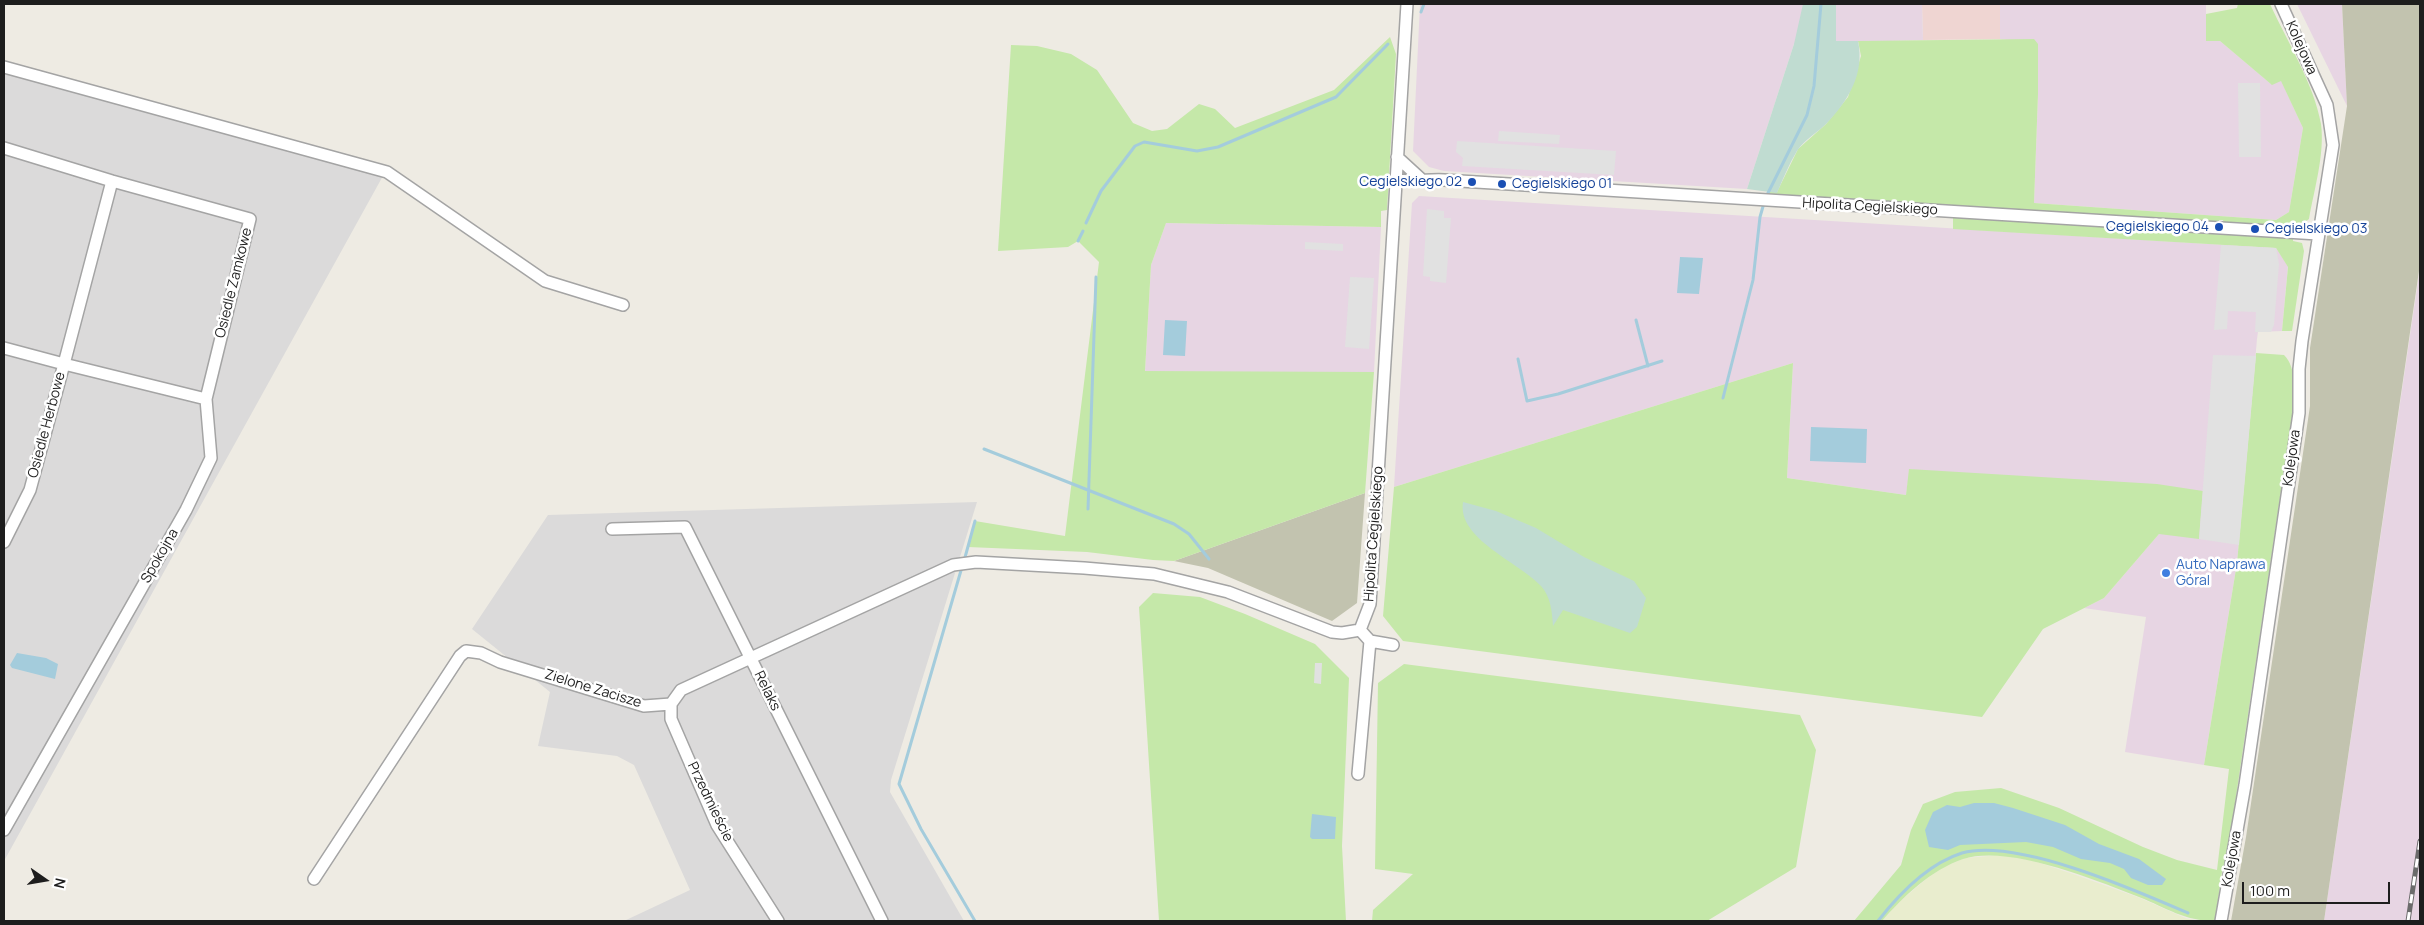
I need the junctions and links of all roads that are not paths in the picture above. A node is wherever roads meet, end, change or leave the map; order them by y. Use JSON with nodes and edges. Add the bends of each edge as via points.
{"nodes":[{"id":1,"x":1406,"y":4,"type":"edge"},
{"id":2,"x":2281,"y":4,"type":"edge"},
{"id":3,"x":4,"y":67,"type":"edge"},
{"id":4,"x":4,"y":148,"type":"edge"},
{"id":5,"x":1397,"y":157,"type":"junction"},
{"id":6,"x":1395,"y":179,"type":"junction"},
{"id":7,"x":1421,"y":179,"type":"junction"},
{"id":8,"x":112,"y":180,"type":"junction"},
{"id":9,"x":2318,"y":234,"type":"junction"},
{"id":10,"x":623,"y":305,"type":"dead end"},
{"id":11,"x":4,"y":348,"type":"edge"},
{"id":12,"x":64,"y":364,"type":"junction"},
{"id":13,"x":206,"y":400,"type":"junction"},
{"id":14,"x":612,"y":529,"type":"dead end"},
{"id":15,"x":4,"y":542,"type":"edge"},
{"id":16,"x":1360,"y":630,"type":"junction"},
{"id":17,"x":1370,"y":641,"type":"junction"},
{"id":18,"x":1393,"y":645,"type":"dead end"},
{"id":19,"x":751,"y":658,"type":"junction"},
{"id":20,"x":671,"y":704,"type":"junction"},
{"id":21,"x":1358,"y":774,"type":"dead end"},
{"id":22,"x":4,"y":830,"type":"edge"},
{"id":23,"x":314,"y":879,"type":"dead end"},
{"id":24,"x":778,"y":921,"type":"edge"},
{"id":25,"x":882,"y":921,"type":"edge"},
{"id":26,"x":2221,"y":921,"type":"edge"}],
"edges":[{"from":1,"to":5,"type":"street","name":"Hipolita Cegielskiego"},
{"from":2,"to":9,"type":"street","name":"Kolejowa","via":[[2327,105],[2332,127],[2333,145]]},
{"from":3,"to":10,"type":"street","via":[[387,172],[545,281]]},
{"from":4,"to":8,"type":"street","name":"Osiedle Zamkowe"},
{"from":5,"to":6,"type":"street","name":"Hipolita Cegielskiego"},
{"from":5,"to":7,"type":"street"},
{"from":6,"to":7,"type":"street","name":"Hipolita Cegielskiego","via":[[1407,182]]},
{"from":6,"to":16,"type":"street","name":"Hipolita Cegielskiego","via":[[1373,566],[1370,604]]},
{"from":7,"to":9,"type":"street","name":"Hipolita Cegielskiego"},
{"from":8,"to":12,"type":"street"},
{"from":8,"to":13,"type":"street","name":"Osiedle Zamkowe","via":[[250,219]]},
{"from":9,"to":26,"type":"street","name":"Kolejowa","via":[[2298,369],[2299,412],[2245,785]]},
{"from":11,"to":12,"type":"street","name":"Osiedle Herbowe"},
{"from":12,"to":13,"type":"street"},
{"from":12,"to":15,"type":"street","name":"Osiedle Herbowe","via":[[30,490]]},
{"from":13,"to":22,"type":"street","name":"Spokojna","via":[[211,458],[186,510]]},
{"from":14,"to":19,"type":"street","name":"Relaks","via":[[685,527]]},
{"from":16,"to":17,"type":"street"},
{"from":16,"to":19,"type":"street","via":[[1332,632],[1228,592],[1154,574],[963,563],[947,567]]},
{"from":17,"to":18,"type":"street"},
{"from":17,"to":21,"type":"street"},
{"from":19,"to":20,"type":"street","via":[[681,690]]},
{"from":19,"to":25,"type":"street","name":"Relaks"},
{"from":20,"to":23,"type":"street","name":"Zielone Zacisze","via":[[644,706],[500,662],[481,653],[466,651]]},
{"from":20,"to":24,"type":"street","name":"Przedmieście","via":[[670,719],[717,825]]}]}
